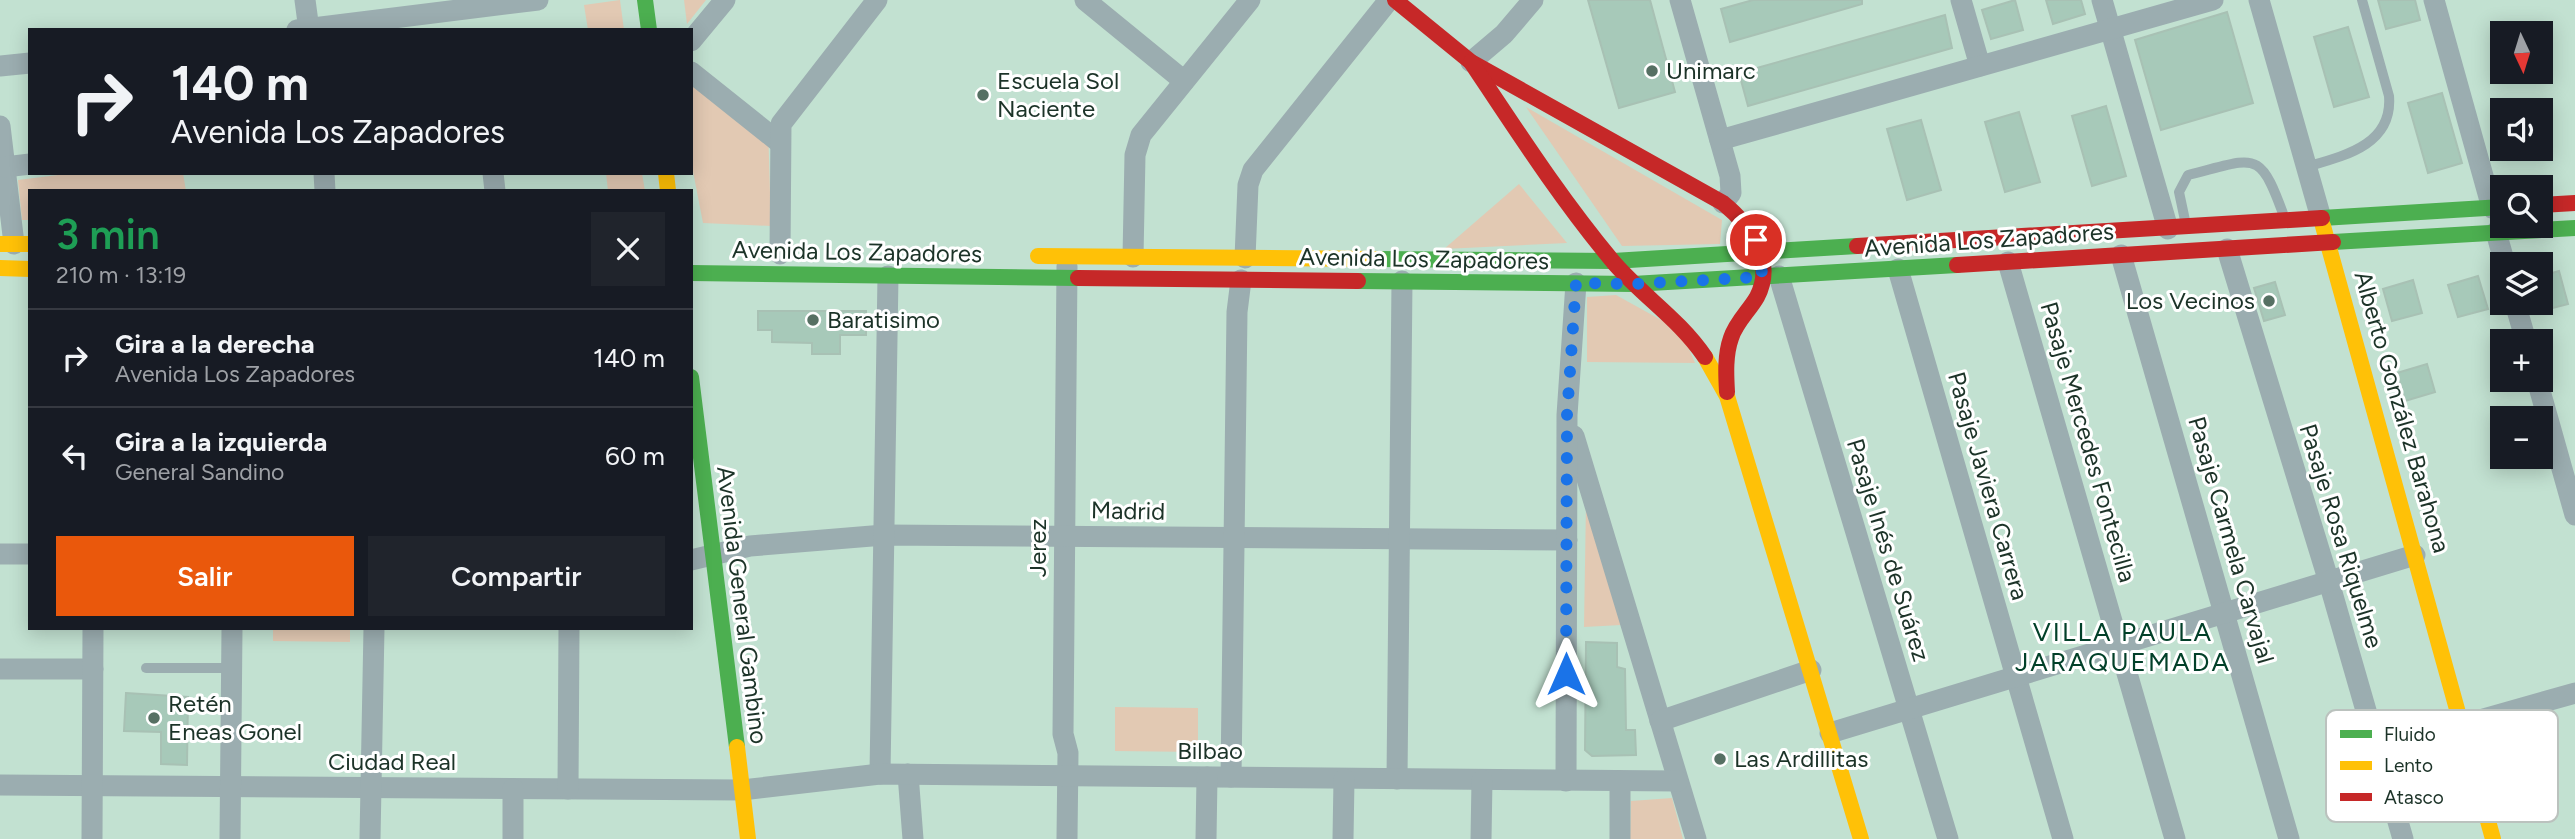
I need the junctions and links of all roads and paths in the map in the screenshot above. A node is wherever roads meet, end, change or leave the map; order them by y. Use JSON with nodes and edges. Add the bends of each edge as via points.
{"nodes":[{"id":1,"x":305,"y":0,"type":"edge"},
{"id":2,"x":538,"y":0,"type":"edge"},
{"id":3,"x":645,"y":0,"type":"edge"},
{"id":4,"x":724,"y":0,"type":"edge"},
{"id":5,"x":877,"y":0,"type":"edge"},
{"id":6,"x":1085,"y":0,"type":"edge"},
{"id":7,"x":1250,"y":0,"type":"edge"},
{"id":8,"x":1389,"y":0,"type":"edge"},
{"id":9,"x":1395,"y":0,"type":"edge"},
{"id":10,"x":1532,"y":0,"type":"edge"},
{"id":11,"x":1680,"y":0,"type":"edge"},
{"id":12,"x":1961,"y":0,"type":"edge"},
{"id":13,"x":2102,"y":0,"type":"edge"},
{"id":14,"x":2213,"y":0,"type":"edge"},
{"id":15,"x":2259,"y":0,"type":"edge"},
{"id":16,"x":2362,"y":0,"type":"edge"},
{"id":17,"x":2434,"y":0,"type":"edge"},
{"id":18,"x":305,"y":28,"type":"edge"},
{"id":19,"x":313,"y":28,"type":"edge"},
{"id":20,"x":649,"y":28,"type":"edge"},
{"id":21,"x":2110,"y":29,"type":"junction"},
{"id":22,"x":693,"y":39,"type":"edge"},
{"id":23,"x":1471,"y":62,"type":"junction"},
{"id":24,"x":28,"y":63,"type":"edge"},
{"id":25,"x":0,"y":66,"type":"edge"},
{"id":26,"x":1980,"y":66,"type":"junction"},
{"id":27,"x":693,"y":74,"type":"edge"},
{"id":28,"x":1184,"y":80,"type":"junction"},
{"id":29,"x":1530,"y":95,"type":"junction"},
{"id":30,"x":1508,"y":117,"type":"junction"},
{"id":31,"x":0,"y":126,"type":"edge"},
{"id":32,"x":1720,"y":140,"type":"junction"},
{"id":33,"x":780,"y":143,"type":"junction"},
{"id":34,"x":28,"y":164,"type":"edge"},
{"id":35,"x":5,"y":167,"type":"junction"},
{"id":36,"x":2306,"y":167,"type":"junction"},
{"id":37,"x":2490,"y":184,"type":"edge"},
{"id":38,"x":2575,"y":202,"type":"edge"},
{"id":39,"x":1723,"y":204,"type":"junction"},
{"id":40,"x":2553,"y":204,"type":"edge"},
{"id":41,"x":2490,"y":207,"type":"edge"},
{"id":42,"x":2321,"y":218,"type":"junction"},
{"id":43,"x":2286,"y":221,"type":"junction"},
{"id":44,"x":2177,"y":228,"type":"junction"},
{"id":45,"x":2575,"y":228,"type":"edge"},
{"id":46,"x":2553,"y":229,"type":"edge"},
{"id":47,"x":2490,"y":232,"type":"edge"},
{"id":48,"x":2328,"y":243,"type":"junction"},
{"id":49,"x":14,"y":244,"type":"edge"},
{"id":50,"x":2227,"y":249,"type":"junction"},
{"id":51,"x":781,"y":254,"type":"dead end"},
{"id":52,"x":1761,"y":254,"type":"junction"},
{"id":53,"x":2121,"y":255,"type":"junction"},
{"id":54,"x":1026,"y":256,"type":"dead end"},
{"id":55,"x":1133,"y":257,"type":"junction"},
{"id":56,"x":1245,"y":258,"type":"junction"},
{"id":57,"x":1613,"y":261,"type":"junction"},
{"id":58,"x":2008,"y":262,"type":"junction"},
{"id":59,"x":1067,"y":267,"type":"junction"},
{"id":60,"x":0,"y":268,"type":"edge"},
{"id":61,"x":28,"y":269,"type":"edge"},
{"id":62,"x":1898,"y":269,"type":"junction"},
{"id":63,"x":693,"y":273,"type":"edge"},
{"id":64,"x":888,"y":276,"type":"junction"},
{"id":65,"x":1770,"y":276,"type":"junction"},
{"id":66,"x":1241,"y":280,"type":"junction"},
{"id":67,"x":1402,"y":281,"type":"junction"},
{"id":68,"x":1576,"y":283,"type":"junction"},
{"id":69,"x":1633,"y":284,"type":"junction"},
{"id":70,"x":2540,"y":392,"type":"edge"},
{"id":71,"x":693,"y":393,"type":"edge"},
{"id":72,"x":1727,"y":396,"type":"junction"},
{"id":73,"x":1567,"y":415,"type":"junction"},
{"id":74,"x":2575,"y":515,"type":"edge"},
{"id":75,"x":884,"y":535,"type":"junction"},
{"id":76,"x":1065,"y":536,"type":"junction"},
{"id":77,"x":1235,"y":538,"type":"junction"},
{"id":78,"x":1400,"y":539,"type":"junction"},
{"id":79,"x":1567,"y":540,"type":"junction"},
{"id":80,"x":0,"y":554,"type":"edge"},
{"id":81,"x":28,"y":554,"type":"edge"},
{"id":82,"x":713,"y":555,"type":"junction"},
{"id":83,"x":2415,"y":555,"type":"junction"},
{"id":84,"x":693,"y":560,"type":"edge"},
{"id":85,"x":2329,"y":582,"type":"junction"},
{"id":86,"x":2225,"y":613,"type":"junction"},
{"id":87,"x":93,"y":630,"type":"edge"},
{"id":88,"x":232,"y":630,"type":"edge"},
{"id":89,"x":373,"y":630,"type":"edge"},
{"id":90,"x":569,"y":630,"type":"edge"},
{"id":91,"x":2119,"y":645,"type":"junction"},
{"id":92,"x":146,"y":668,"type":"dead end"},
{"id":93,"x":232,"y":668,"type":"junction"},
{"id":94,"x":0,"y":669,"type":"edge"},
{"id":95,"x":93,"y":669,"type":"junction"},
{"id":96,"x":1811,"y":670,"type":"junction"},
{"id":97,"x":2016,"y":677,"type":"junction"},
{"id":98,"x":2575,"y":693,"type":"edge"},
{"id":99,"x":1909,"y":709,"type":"junction"},
{"id":100,"x":2366,"y":710,"type":"edge"},
{"id":101,"x":2458,"y":710,"type":"edge"},
{"id":102,"x":2515,"y":710,"type":"edge"},
{"id":103,"x":1660,"y":721,"type":"junction"},
{"id":104,"x":1830,"y":733,"type":"junction"},
{"id":105,"x":880,"y":774,"type":"junction"},
{"id":106,"x":908,"y":775,"type":"junction"},
{"id":107,"x":1068,"y":776,"type":"junction"},
{"id":108,"x":1207,"y":777,"type":"junction"},
{"id":109,"x":1231,"y":778,"type":"junction"},
{"id":110,"x":1344,"y":779,"type":"junction"},
{"id":111,"x":1397,"y":779,"type":"junction"},
{"id":112,"x":1482,"y":780,"type":"junction"},
{"id":113,"x":1566,"y":780,"type":"junction"},
{"id":114,"x":1620,"y":781,"type":"junction"},
{"id":115,"x":1678,"y":781,"type":"junction"},
{"id":116,"x":0,"y":785,"type":"edge"},
{"id":117,"x":92,"y":786,"type":"junction"},
{"id":118,"x":231,"y":787,"type":"junction"},
{"id":119,"x":371,"y":788,"type":"junction"},
{"id":120,"x":513,"y":789,"type":"junction"},
{"id":121,"x":568,"y":789,"type":"junction"},
{"id":122,"x":742,"y":790,"type":"junction"},
{"id":123,"x":2398,"y":822,"type":"edge"},
{"id":124,"x":2488,"y":822,"type":"edge"},
{"id":125,"x":92,"y":839,"type":"edge"},
{"id":126,"x":230,"y":839,"type":"edge"},
{"id":127,"x":370,"y":839,"type":"edge"},
{"id":128,"x":513,"y":839,"type":"edge"},
{"id":129,"x":748,"y":839,"type":"edge"},
{"id":130,"x":913,"y":839,"type":"edge"},
{"id":131,"x":1067,"y":839,"type":"edge"},
{"id":132,"x":1206,"y":839,"type":"edge"},
{"id":133,"x":1343,"y":839,"type":"edge"},
{"id":134,"x":1481,"y":839,"type":"edge"},
{"id":135,"x":1620,"y":839,"type":"edge"},
{"id":136,"x":1696,"y":839,"type":"edge"},
{"id":137,"x":1861,"y":839,"type":"edge"},
{"id":138,"x":1948,"y":839,"type":"edge"},
{"id":139,"x":2063,"y":839,"type":"edge"},
{"id":140,"x":2175,"y":839,"type":"edge"},
{"id":141,"x":2289,"y":839,"type":"edge"},
{"id":142,"x":2403,"y":839,"type":"edge"},
{"id":143,"x":2493,"y":839,"type":"edge"}],
"edges":[{"from":1,"to":18,"type":"street"},
{"from":2,"to":19,"type":"street"},
{"from":3,"to":20,"type":"main road"},
{"from":4,"to":22,"type":"street"},
{"from":5,"to":33,"type":"street","via":[[786,115]]},
{"from":6,"to":28,"type":"street"},
{"from":7,"to":28,"type":"street"},
{"from":8,"to":56,"type":"street","via":[[1253,170],[1248,185]]},
{"from":9,"to":23,"type":"main road"},
{"from":10,"to":23,"type":"street","via":[[1504,34]]},
{"from":11,"to":32,"type":"street"},
{"from":12,"to":26,"type":"street"},
{"from":13,"to":21,"type":"street"},
{"from":14,"to":21,"type":"street"},
{"from":15,"to":36,"type":"street","name":"Alberto González Barahona"},
{"from":16,"to":36,"type":"lane","via":[[2390,110],[2385,124],[2365,146]]},
{"from":17,"to":37,"type":"street"},
{"from":21,"to":26,"type":"street"},
{"from":21,"to":44,"type":"street"},
{"from":23,"to":29,"type":"main road"},
{"from":23,"to":30,"type":"main road"},
{"from":24,"to":25,"type":"street"},
{"from":26,"to":32,"type":"street"},
{"from":27,"to":33,"type":"street"},
{"from":28,"to":55,"type":"street","via":[[1137,145]]},
{"from":29,"to":30,"type":"main road"},
{"from":29,"to":39,"type":"main road"},
{"from":30,"to":57,"type":"main road"},
{"from":31,"to":35,"type":"street"},
{"from":32,"to":39,"type":"street","via":[[1732,185]]},
{"from":33,"to":51,"type":"street"},
{"from":34,"to":35,"type":"street"},
{"from":35,"to":49,"type":"street"},
{"from":36,"to":42,"type":"street","name":"Alberto González Barahona"},
{"from":38,"to":40,"type":"main road"},
{"from":39,"to":52,"type":"main road","via":[[1750,228]]},
{"from":41,"to":42,"type":"main road","name":"Avenida Los Zapadores"},
{"from":42,"to":43,"type":"main road","name":"Avenida Los Zapadores"},
{"from":42,"to":48,"type":"main road","name":"Alberto González Barahona"},
{"from":43,"to":44,"type":"main road","name":"Avenida Los Zapadores"},
{"from":43,"to":44,"type":"lane","via":[[2269,174],[2259,165],[2242,162],[2188,175],[2179,192]]},
{"from":44,"to":52,"type":"main road","name":"Avenida Los Zapadores"},
{"from":45,"to":46,"type":"main road","name":"Avenida Los Zapadores"},
{"from":47,"to":48,"type":"main road","name":"Avenida Los Zapadores"},
{"from":48,"to":50,"type":"main road","name":"Avenida Los Zapadores"},
{"from":48,"to":83,"type":"main road","name":"Alberto González Barahona"},
{"from":50,"to":53,"type":"main road","name":"Avenida Los Zapadores"},
{"from":50,"to":85,"type":"street","name":"Pasaje Rosa Riquelme"},
{"from":52,"to":57,"type":"main road","name":"Avenida Los Zapadores"},
{"from":52,"to":65,"type":"main road"},
{"from":53,"to":58,"type":"main road","name":"Avenida Los Zapadores"},
{"from":53,"to":86,"type":"street","name":"Pasaje Carmela Carvajal"},
{"from":54,"to":59,"type":"main road","name":"Avenida Los Zapadores"},
{"from":55,"to":56,"type":"main road","name":"Avenida Los Zapadores"},
{"from":55,"to":59,"type":"main road","name":"Avenida Los Zapadores"},
{"from":56,"to":57,"type":"main road","name":"Avenida Los Zapadores"},
{"from":57,"to":69,"type":"main road"},
{"from":58,"to":62,"type":"main road","name":"Avenida Los Zapadores"},
{"from":58,"to":91,"type":"street","name":"Pasaje Mercedes Fontecilla"},
{"from":59,"to":64,"type":"main road","name":"Avenida Los Zapadores"},
{"from":59,"to":66,"type":"main road","name":"Avenida Los Zapadores"},
{"from":59,"to":76,"type":"street","name":"Jerez"},
{"from":60,"to":61,"type":"main road"},
{"from":62,"to":65,"type":"main road","name":"Avenida Los Zapadores"},
{"from":62,"to":97,"type":"street","name":"Pasaje Javiera Carrera"},
{"from":63,"to":64,"type":"main road","name":"Avenida Los Zapadores"},
{"from":64,"to":75,"type":"street"},
{"from":65,"to":69,"type":"main road","name":"Avenida Los Zapadores"},
{"from":65,"to":72,"type":"main road","via":[[1730,340]]},
{"from":65,"to":99,"type":"street","name":"Pasaje Inés de Suárez"},
{"from":66,"to":67,"type":"main road","name":"Avenida Los Zapadores"},
{"from":66,"to":77,"type":"street"},
{"from":67,"to":68,"type":"main road","name":"Avenida Los Zapadores"},
{"from":67,"to":78,"type":"street"},
{"from":68,"to":69,"type":"main road","name":"Avenida Los Zapadores"},
{"from":68,"to":73,"type":"street"},
{"from":69,"to":72,"type":"main road","via":[[1692,338]]},
{"from":70,"to":74,"type":"street"},
{"from":71,"to":82,"type":"main road","name":"Avenida General Gambino"},
{"from":72,"to":96,"type":"main road"},
{"from":73,"to":79,"type":"street"},
{"from":73,"to":103,"type":"street"},
{"from":75,"to":76,"type":"street","name":"Madrid"},
{"from":75,"to":82,"type":"street","name":"Madrid","via":[[789,541]]},
{"from":75,"to":105,"type":"street"},
{"from":76,"to":77,"type":"street","name":"Madrid"},
{"from":76,"to":107,"type":"street","name":"Jerez","via":[[1063,734]]},
{"from":77,"to":78,"type":"street","name":"Madrid"},
{"from":77,"to":109,"type":"street"},
{"from":78,"to":79,"type":"street","name":"Madrid"},
{"from":78,"to":111,"type":"street"},
{"from":79,"to":113,"type":"street"},
{"from":80,"to":81,"type":"street"},
{"from":82,"to":84,"type":"street","name":"Madrid"},
{"from":82,"to":122,"type":"main road","name":"Avenida General Gambino"},
{"from":83,"to":85,"type":"street"},
{"from":83,"to":101,"type":"main road","name":"Alberto González Barahona"},
{"from":85,"to":86,"type":"street"},
{"from":85,"to":100,"type":"street","name":"Pasaje Rosa Riquelme"},
{"from":86,"to":91,"type":"street"},
{"from":86,"to":141,"type":"street","name":"Pasaje Carmela Carvajal"},
{"from":87,"to":95,"type":"street"},
{"from":88,"to":93,"type":"street"},
{"from":89,"to":119,"type":"street"},
{"from":90,"to":121,"type":"street"},
{"from":91,"to":97,"type":"street"},
{"from":91,"to":140,"type":"street","name":"Pasaje Mercedes Fontecilla"},
{"from":92,"to":93,"type":"lane"},
{"from":93,"to":118,"type":"street"},
{"from":94,"to":95,"type":"street"},
{"from":95,"to":117,"type":"street"},
{"from":96,"to":103,"type":"street"},
{"from":96,"to":104,"type":"main road"},
{"from":97,"to":99,"type":"street"},
{"from":97,"to":139,"type":"street","name":"Pasaje Javiera Carrera"},
{"from":98,"to":102,"type":"street"},
{"from":99,"to":104,"type":"street"},
{"from":99,"to":138,"type":"street","name":"Pasaje Inés de Suárez"},
{"from":103,"to":115,"type":"street"},
{"from":104,"to":137,"type":"main road"},
{"from":105,"to":106,"type":"street","name":"Bilbao"},
{"from":105,"to":122,"type":"street","name":"Bilbao"},
{"from":106,"to":107,"type":"street","name":"Bilbao"},
{"from":106,"to":130,"type":"street"},
{"from":107,"to":108,"type":"street","name":"Bilbao"},
{"from":107,"to":131,"type":"street","name":"Jerez"},
{"from":108,"to":109,"type":"street","name":"Bilbao"},
{"from":108,"to":132,"type":"street"},
{"from":109,"to":110,"type":"street","name":"Bilbao"},
{"from":110,"to":111,"type":"street","name":"Bilbao"},
{"from":110,"to":133,"type":"street"},
{"from":111,"to":112,"type":"street","name":"Bilbao"},
{"from":112,"to":113,"type":"street","name":"Bilbao"},
{"from":112,"to":134,"type":"street"},
{"from":113,"to":114,"type":"street","name":"Bilbao"},
{"from":114,"to":115,"type":"street","name":"Bilbao"},
{"from":114,"to":135,"type":"street"},
{"from":115,"to":136,"type":"street"},
{"from":116,"to":117,"type":"street","name":"Ciudad Real"},
{"from":117,"to":118,"type":"street","name":"Ciudad Real"},
{"from":117,"to":125,"type":"street"},
{"from":118,"to":119,"type":"street","name":"Ciudad Real"},
{"from":118,"to":126,"type":"street"},
{"from":119,"to":120,"type":"street","name":"Ciudad Real"},
{"from":119,"to":127,"type":"street"},
{"from":120,"to":121,"type":"street","name":"Ciudad Real"},
{"from":120,"to":128,"type":"street"},
{"from":121,"to":122,"type":"street","name":"Ciudad Real"},
{"from":122,"to":129,"type":"main road","name":"Avenida General Gambino"},
{"from":123,"to":142,"type":"street","name":"Pasaje Rosa Riquelme"},
{"from":124,"to":143,"type":"main road","name":"Alberto González Barahona"}]}
